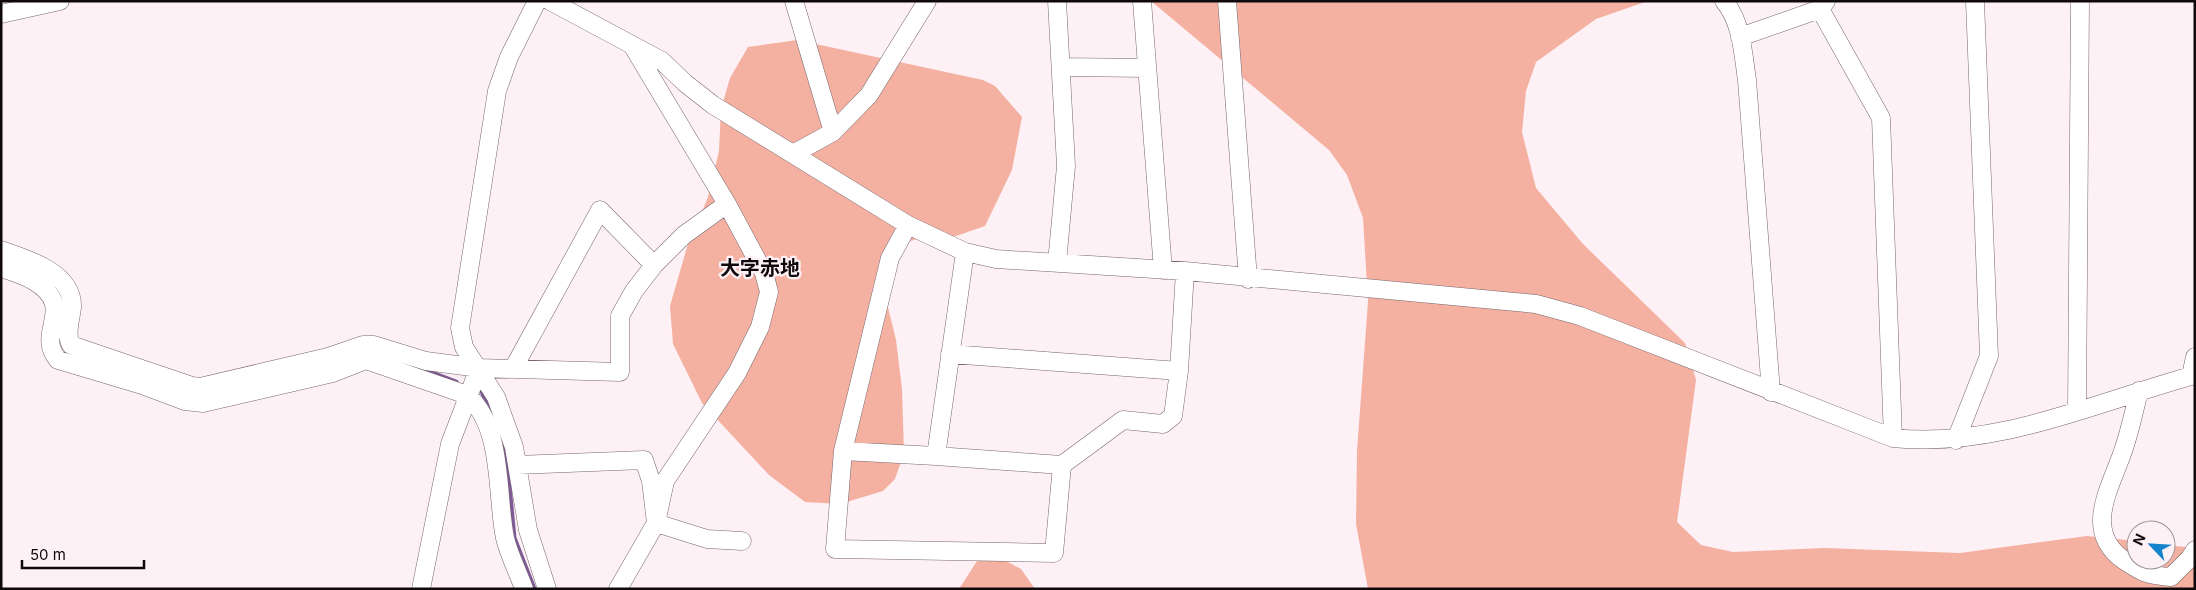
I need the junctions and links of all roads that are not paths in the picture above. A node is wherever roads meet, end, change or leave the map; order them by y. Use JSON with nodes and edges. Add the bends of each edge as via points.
{"nodes":[{"id":1,"x":60,"y":1,"type":"edge"},
{"id":2,"x":538,"y":1,"type":"edge"},
{"id":3,"x":550,"y":1,"type":"edge"},
{"id":4,"x":794,"y":1,"type":"edge"},
{"id":5,"x":927,"y":1,"type":"edge"},
{"id":6,"x":1057,"y":1,"type":"edge"},
{"id":7,"x":1142,"y":1,"type":"edge"},
{"id":8,"x":1226,"y":1,"type":"edge"},
{"id":9,"x":1724,"y":1,"type":"edge"},
{"id":10,"x":1976,"y":1,"type":"edge"},
{"id":11,"x":2080,"y":1,"type":"edge"},
{"id":12,"x":1822,"y":5,"type":"edge"},
{"id":13,"x":1,"y":14,"type":"edge"},
{"id":14,"x":1740,"y":37,"type":"junction"},
{"id":15,"x":631,"y":42,"type":"junction"},
{"id":16,"x":1062,"y":67,"type":"junction"},
{"id":17,"x":1147,"y":68,"type":"junction"},
{"id":18,"x":833,"y":132,"type":"junction"},
{"id":19,"x":793,"y":154,"type":"junction"},
{"id":20,"x":727,"y":204,"type":"junction"},
{"id":21,"x":908,"y":226,"type":"junction"},
{"id":22,"x":1,"y":250,"type":"edge"},
{"id":23,"x":964,"y":252,"type":"junction"},
{"id":24,"x":1057,"y":263,"type":"junction"},
{"id":25,"x":654,"y":265,"type":"junction"},
{"id":26,"x":26,"y":267,"type":"junction"},
{"id":27,"x":1,"y":268,"type":"edge"},
{"id":28,"x":1164,"y":270,"type":"junction"},
{"id":29,"x":1185,"y":271,"type":"junction"},
{"id":30,"x":1248,"y":279,"type":"junction"},
{"id":31,"x":950,"y":354,"type":"junction"},
{"id":32,"x":2195,"y":357,"type":"edge"},
{"id":33,"x":479,"y":368,"type":"junction"},
{"id":34,"x":514,"y":369,"type":"junction"},
{"id":35,"x":1179,"y":371,"type":"junction"},
{"id":36,"x":2193,"y":375,"type":"edge"},
{"id":37,"x":2139,"y":391,"type":"junction"},
{"id":38,"x":1771,"y":392,"type":"junction"},
{"id":39,"x":467,"y":395,"type":"junction"},
{"id":40,"x":2077,"y":411,"type":"junction"},
{"id":41,"x":1893,"y":438,"type":"junction"},
{"id":42,"x":1956,"y":440,"type":"junction"},
{"id":43,"x":843,"y":450,"type":"junction"},
{"id":44,"x":936,"y":456,"type":"junction"},
{"id":45,"x":517,"y":464,"type":"junction"},
{"id":46,"x":1062,"y":465,"type":"junction"},
{"id":47,"x":656,"y":523,"type":"junction"},
{"id":48,"x":742,"y":541,"type":"dead end"},
{"id":49,"x":2195,"y":550,"type":"edge"},
{"id":50,"x":421,"y":589,"type":"edge"},
{"id":51,"x":524,"y":589,"type":"edge"},
{"id":52,"x":548,"y":589,"type":"edge"},
{"id":53,"x":618,"y":589,"type":"edge"}],
"edges":[{"from":1,"to":13,"type":"street"},
{"from":2,"to":33,"type":"street","via":[[509,57],[497,91],[460,328],[464,347]]},
{"from":3,"to":15,"type":"street"},
{"from":4,"to":18,"type":"street"},
{"from":5,"to":18,"type":"street","via":[[869,94]]},
{"from":6,"to":16,"type":"street"},
{"from":7,"to":17,"type":"street"},
{"from":8,"to":30,"type":"street"},
{"from":9,"to":14,"type":"street"},
{"from":10,"to":42,"type":"street","via":[[1989,356]]},
{"from":11,"to":40,"type":"street"},
{"from":12,"to":14,"type":"street"},
{"from":12,"to":41,"type":"street","via":[[1881,118]]},
{"from":14,"to":38,"type":"street"},
{"from":15,"to":19,"type":"street","via":[[662,61],[713,105]]},
{"from":15,"to":20,"type":"street"},
{"from":16,"to":17,"type":"street"},
{"from":16,"to":24,"type":"street","via":[[1066,166]]},
{"from":17,"to":28,"type":"street"},
{"from":18,"to":19,"type":"street"},
{"from":19,"to":21,"type":"street"},
{"from":20,"to":25,"type":"street","via":[[684,235]]},
{"from":20,"to":47,"type":"street","via":[[764,273],[770,292],[760,327],[737,373],[665,481]]},
{"from":21,"to":23,"type":"street"},
{"from":21,"to":43,"type":"street","via":[[890,258]]},
{"from":22,"to":26,"type":"street"},
{"from":23,"to":24,"type":"street","via":[[996,259]]},
{"from":23,"to":31,"type":"street"},
{"from":24,"to":28,"type":"street"},
{"from":25,"to":34,"type":"street","via":[[620,316],[620,372]]},
{"from":25,"to":34,"type":"street","via":[[600,210]]},
{"from":26,"to":27,"type":"street"},
{"from":26,"to":33,"type":"street","via":[[50,270],[70,296],[70,345],[192,386],[210,385],[363,346],[380,347],[426,361]]},
{"from":26,"to":39,"type":"street","via":[[29,278],[49,294],[54,305],[50,345],[58,360],[186,401],[212,401],[333,373],[366,360]]},
{"from":28,"to":29,"type":"street"},
{"from":29,"to":30,"type":"street"},
{"from":29,"to":35,"type":"street"},
{"from":30,"to":38,"type":"street","via":[[1536,304],[1580,316]]},
{"from":31,"to":35,"type":"street"},
{"from":31,"to":44,"type":"street"},
{"from":32,"to":36,"type":"street"},
{"from":33,"to":34,"type":"street"},
{"from":33,"to":39,"type":"street"},
{"from":33,"to":45,"type":"street","via":[[496,397]]},
{"from":35,"to":46,"type":"street","via":[[1172,416],[1163,424],[1123,420]]},
{"from":36,"to":37,"type":"street"},
{"from":37,"to":40,"type":"street"},
{"from":37,"to":49,"type":"street","via":[[2124,448],[2103,507],[2102,534],[2116,555],[2145,575],[2171,577]]},
{"from":38,"to":41,"type":"street"},
{"from":39,"to":50,"type":"street","via":[[450,444]]},
{"from":39,"to":51,"type":"street","via":[[477,404],[495,453],[505,539]]},
{"from":40,"to":42,"type":"street","via":[[2010,430]]},
{"from":41,"to":42,"type":"street"},
{"from":43,"to":44,"type":"street"},
{"from":43,"to":46,"type":"street","via":[[835,549],[1054,553]]},
{"from":44,"to":46,"type":"street"},
{"from":45,"to":47,"type":"street","via":[[644,460],[651,481]]},
{"from":45,"to":52,"type":"street","via":[[528,530]]},
{"from":47,"to":48,"type":"street","via":[[707,539]]},
{"from":47,"to":53,"type":"street"}]}
